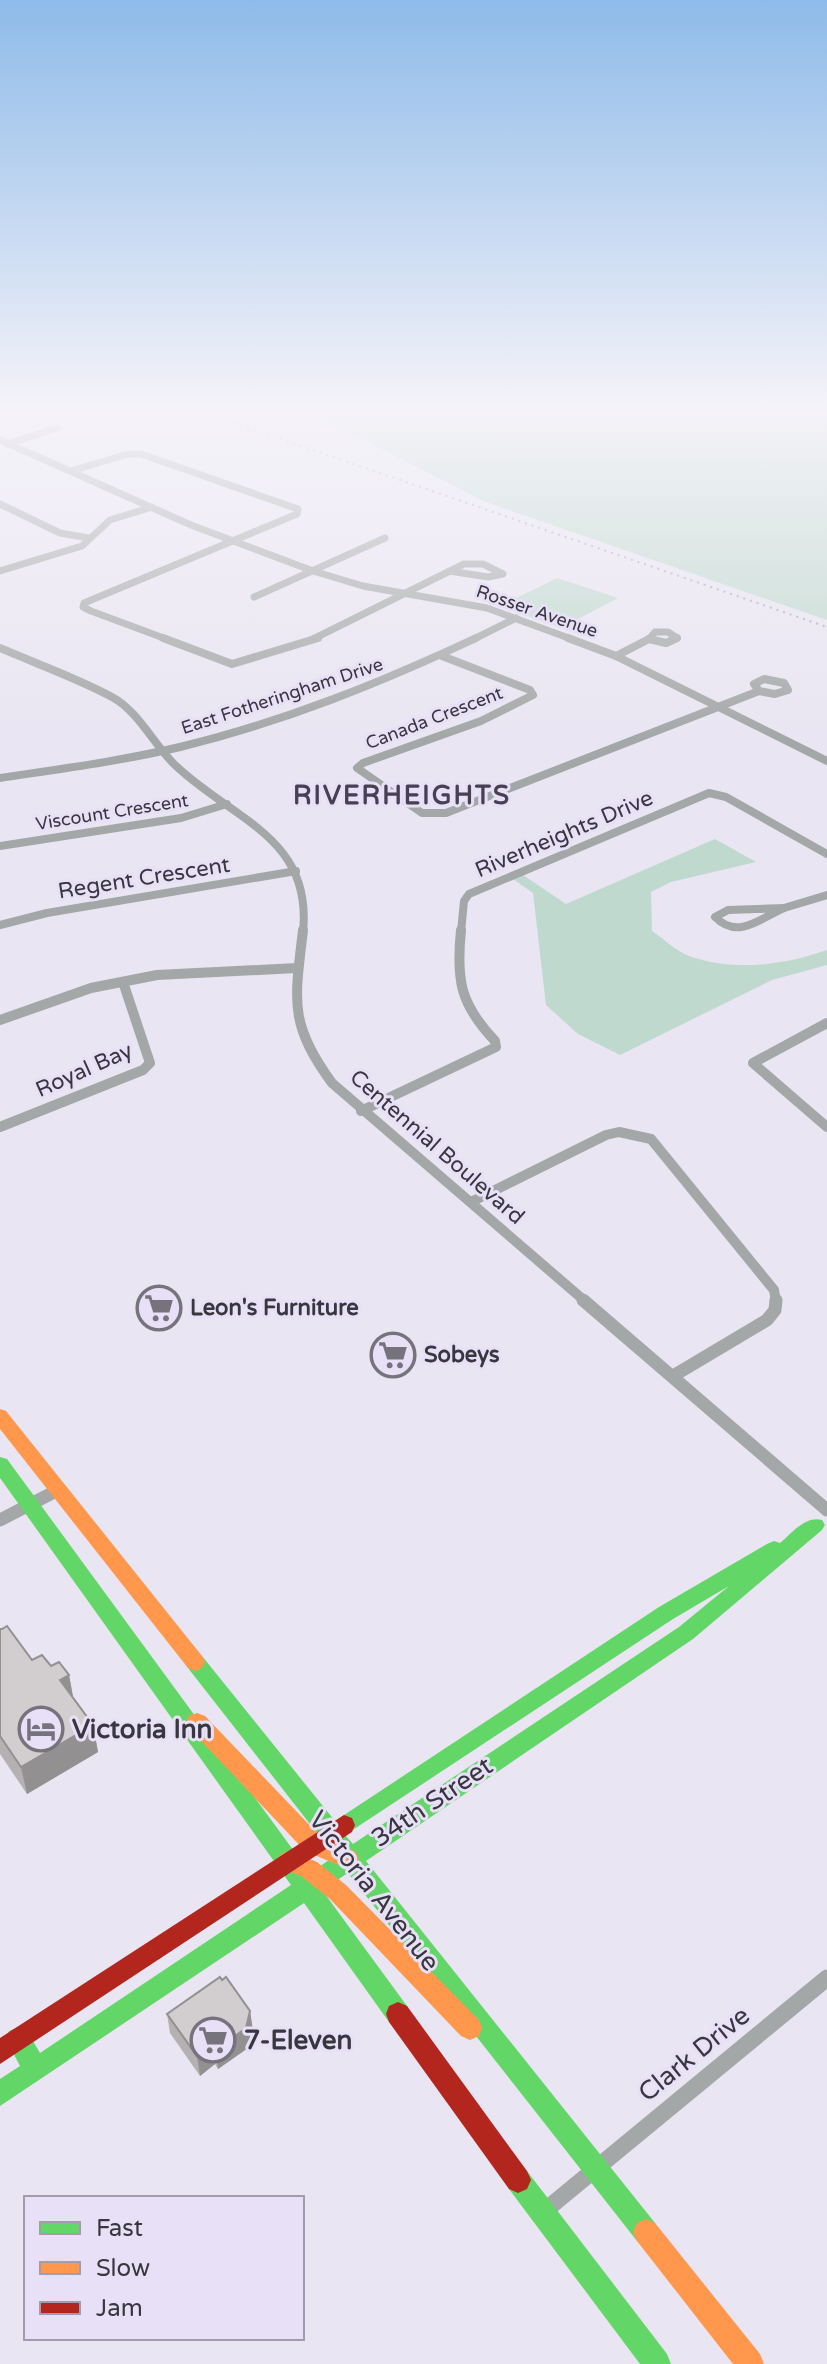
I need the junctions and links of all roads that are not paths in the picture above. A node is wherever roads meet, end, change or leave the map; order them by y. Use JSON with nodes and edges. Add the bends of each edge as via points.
{"nodes":[{"id":1,"x":32,"y":519,"type":"edge"},
{"id":2,"x":112,"y":519,"type":"edge"},
{"id":3,"x":181,"y":519,"type":"edge"},
{"id":4,"x":285,"y":519,"type":"edge"},
{"id":5,"x":89,"y":538,"type":"junction"},
{"id":6,"x":385,"y":538,"type":"dead end"},
{"id":7,"x":234,"y":542,"type":"junction"},
{"id":8,"x":0,"y":571,"type":"edge"},
{"id":9,"x":313,"y":571,"type":"junction"},
{"id":10,"x":449,"y":571,"type":"junction"},
{"id":11,"x":401,"y":593,"type":"junction"},
{"id":12,"x":254,"y":597,"type":"dead end"},
{"id":13,"x":516,"y":618,"type":"junction"},
{"id":14,"x":649,"y":639,"type":"dead end"},
{"id":15,"x":0,"y":648,"type":"edge"},
{"id":16,"x":442,"y":656,"type":"junction"},
{"id":17,"x":616,"y":656,"type":"junction"},
{"id":18,"x":759,"y":691,"type":"dead end"},
{"id":19,"x":720,"y":706,"type":"junction"},
{"id":20,"x":162,"y":751,"type":"junction"},
{"id":21,"x":827,"y":761,"type":"edge"},
{"id":22,"x":0,"y":778,"type":"edge"},
{"id":23,"x":227,"y":804,"type":"junction"},
{"id":24,"x":0,"y":846,"type":"edge"},
{"id":25,"x":827,"y":854,"type":"edge"},
{"id":26,"x":296,"y":871,"type":"junction"},
{"id":27,"x":827,"y":895,"type":"edge"},
{"id":28,"x":784,"y":908,"type":"junction"},
{"id":29,"x":0,"y":925,"type":"edge"},
{"id":30,"x":297,"y":968,"type":"junction"},
{"id":31,"x":123,"y":982,"type":"junction"},
{"id":32,"x":0,"y":1020,"type":"edge"},
{"id":33,"x":827,"y":1023,"type":"edge"},
{"id":34,"x":361,"y":1111,"type":"junction"},
{"id":35,"x":0,"y":1127,"type":"edge"},
{"id":36,"x":827,"y":1127,"type":"edge"},
{"id":37,"x":471,"y":1202,"type":"junction"},
{"id":38,"x":673,"y":1376,"type":"junction"},
{"id":39,"x":0,"y":1416,"type":"edge"},
{"id":40,"x":0,"y":1464,"type":"edge"},
{"id":41,"x":58,"y":1490,"type":"junction"},
{"id":42,"x":29,"y":1505,"type":"junction"},
{"id":43,"x":827,"y":1510,"type":"edge"},
{"id":44,"x":0,"y":1520,"type":"edge"},
{"id":45,"x":821,"y":1521,"type":"edge"},
{"id":46,"x":637,"y":1632,"type":"junction"},
{"id":47,"x":658,"y":1651,"type":"junction"},
{"id":48,"x":153,"y":1675,"type":"junction"},
{"id":49,"x":328,"y":1835,"type":"junction"},
{"id":50,"x":313,"y":1844,"type":"junction"},
{"id":51,"x":348,"y":1859,"type":"junction"},
{"id":52,"x":287,"y":1860,"type":"junction"},
{"id":53,"x":314,"y":1882,"type":"junction"},
{"id":54,"x":827,"y":1978,"type":"edge"},
{"id":55,"x":18,"y":2039,"type":"junction"},
{"id":56,"x":0,"y":2052,"type":"edge"},
{"id":57,"x":36,"y":2069,"type":"junction"},
{"id":58,"x":532,"y":2092,"type":"junction"},
{"id":59,"x":0,"y":2094,"type":"edge"},
{"id":60,"x":594,"y":2169,"type":"junction"},
{"id":61,"x":542,"y":2213,"type":"junction"},
{"id":62,"x":657,"y":2364,"type":"edge"},
{"id":63,"x":750,"y":2364,"type":"edge"}],
"edges":[{"from":1,"to":5,"type":"street","via":[[60,533]]},
{"from":2,"to":5,"type":"street"},
{"from":3,"to":7,"type":"street","name":"Rosser Avenue"},
{"from":4,"to":7,"type":"street"},
{"from":5,"to":8,"type":"street","via":[[73,550]]},
{"from":6,"to":9,"type":"street"},
{"from":7,"to":9,"type":"street","name":"Rosser Avenue"},
{"from":7,"to":11,"type":"street","via":[[83,607],[232,664],[322,637]]},
{"from":9,"to":11,"type":"street","name":"Rosser Avenue"},
{"from":9,"to":12,"type":"street"},
{"from":10,"to":10,"type":"street","via":[[488,577],[503,574],[478,563]]},
{"from":10,"to":11,"type":"street"},
{"from":11,"to":13,"type":"street","name":"Rosser Avenue","via":[[465,602]]},
{"from":13,"to":16,"type":"street","name":"East Fotheringham Drive"},
{"from":13,"to":17,"type":"street","name":"Rosser Avenue"},
{"from":14,"to":17,"type":"street"},
{"from":15,"to":20,"type":"street","name":"Centennial Boulevard","via":[[114,698]]},
{"from":16,"to":19,"type":"street","name":"Canada Crescent","via":[[533,695],[481,721],[357,768],[422,813],[433,815]]},
{"from":16,"to":20,"type":"street","name":"East Fotheringham Drive","via":[[362,689]]},
{"from":17,"to":19,"type":"street","name":"Rosser Avenue"},
{"from":18,"to":19,"type":"street"},
{"from":19,"to":21,"type":"street","name":"Rosser Avenue"},
{"from":20,"to":22,"type":"street","name":"East Fotheringham Drive"},
{"from":20,"to":23,"type":"street","name":"Centennial Boulevard"},
{"from":23,"to":24,"type":"street","name":"Viscount Crescent","via":[[181,818]]},
{"from":23,"to":26,"type":"street","name":"Centennial Boulevard","via":[[273,840]]},
{"from":25,"to":34,"type":"street","name":"Riverheights Drive","via":[[726,797],[709,793],[466,896],[461,995],[474,1022],[496,1047]]},
{"from":26,"to":29,"type":"street","name":"Regent Crescent"},
{"from":26,"to":30,"type":"street","name":"Centennial Boulevard","via":[[304,901]]},
{"from":27,"to":28,"type":"street"},
{"from":28,"to":28,"type":"street","via":[[728,910],[715,917],[725,927],[738,929]]},
{"from":30,"to":31,"type":"street","via":[[202,970]]},
{"from":30,"to":34,"type":"street","name":"Centennial Boulevard","via":[[293,993],[300,1032],[311,1056]]},
{"from":31,"to":32,"type":"street"},
{"from":31,"to":35,"type":"street","name":"Royal Bay","via":[[150,1063]]},
{"from":33,"to":36,"type":"street","via":[[753,1063]]},
{"from":34,"to":37,"type":"street","name":"Centennial Boulevard"},
{"from":37,"to":38,"type":"street","name":"Centennial Boulevard"},
{"from":37,"to":38,"type":"street","via":[[606,1135],[619,1132],[651,1139],[777,1299],[767,1320]]},
{"from":38,"to":43,"type":"street","name":"Centennial Boulevard"},
{"from":39,"to":41,"type":"main road","name":"Victoria Avenue"},
{"from":40,"to":42,"type":"main road"},
{"from":41,"to":42,"type":"street"},
{"from":41,"to":49,"type":"main road","name":"Victoria Avenue"},
{"from":42,"to":44,"type":"street"},
{"from":42,"to":48,"type":"main road"},
{"from":45,"to":46,"type":"main road","name":"34th Street"},
{"from":45,"to":47,"type":"main road","name":"34th Street"},
{"from":46,"to":47,"type":"main road"},
{"from":46,"to":49,"type":"main road","name":"34th Street"},
{"from":47,"to":51,"type":"main road","name":"34th Street"},
{"from":48,"to":50,"type":"main road"},
{"from":48,"to":52,"type":"main road"},
{"from":49,"to":50,"type":"main road","name":"34th Street"},
{"from":49,"to":51,"type":"main road","name":"Victoria Avenue"},
{"from":50,"to":51,"type":"main road"},
{"from":50,"to":52,"type":"main road","name":"34th Street"},
{"from":51,"to":53,"type":"main road","name":"34th Street"},
{"from":51,"to":58,"type":"main road","name":"Victoria Avenue"},
{"from":52,"to":53,"type":"main road"},
{"from":52,"to":55,"type":"main road","name":"34th Street"},
{"from":53,"to":57,"type":"main road","name":"34th Street"},
{"from":53,"to":58,"type":"main road"},
{"from":53,"to":61,"type":"main road"},
{"from":54,"to":60,"type":"street","name":"Clark Drive"},
{"from":55,"to":56,"type":"main road","name":"34th Street"},
{"from":55,"to":57,"type":"main road"},
{"from":57,"to":59,"type":"main road","name":"34th Street"},
{"from":58,"to":60,"type":"main road","name":"Victoria Avenue"},
{"from":60,"to":61,"type":"street","name":"Clark Drive"},
{"from":60,"to":63,"type":"main road","name":"Victoria Avenue"},
{"from":61,"to":62,"type":"main road"}]}
